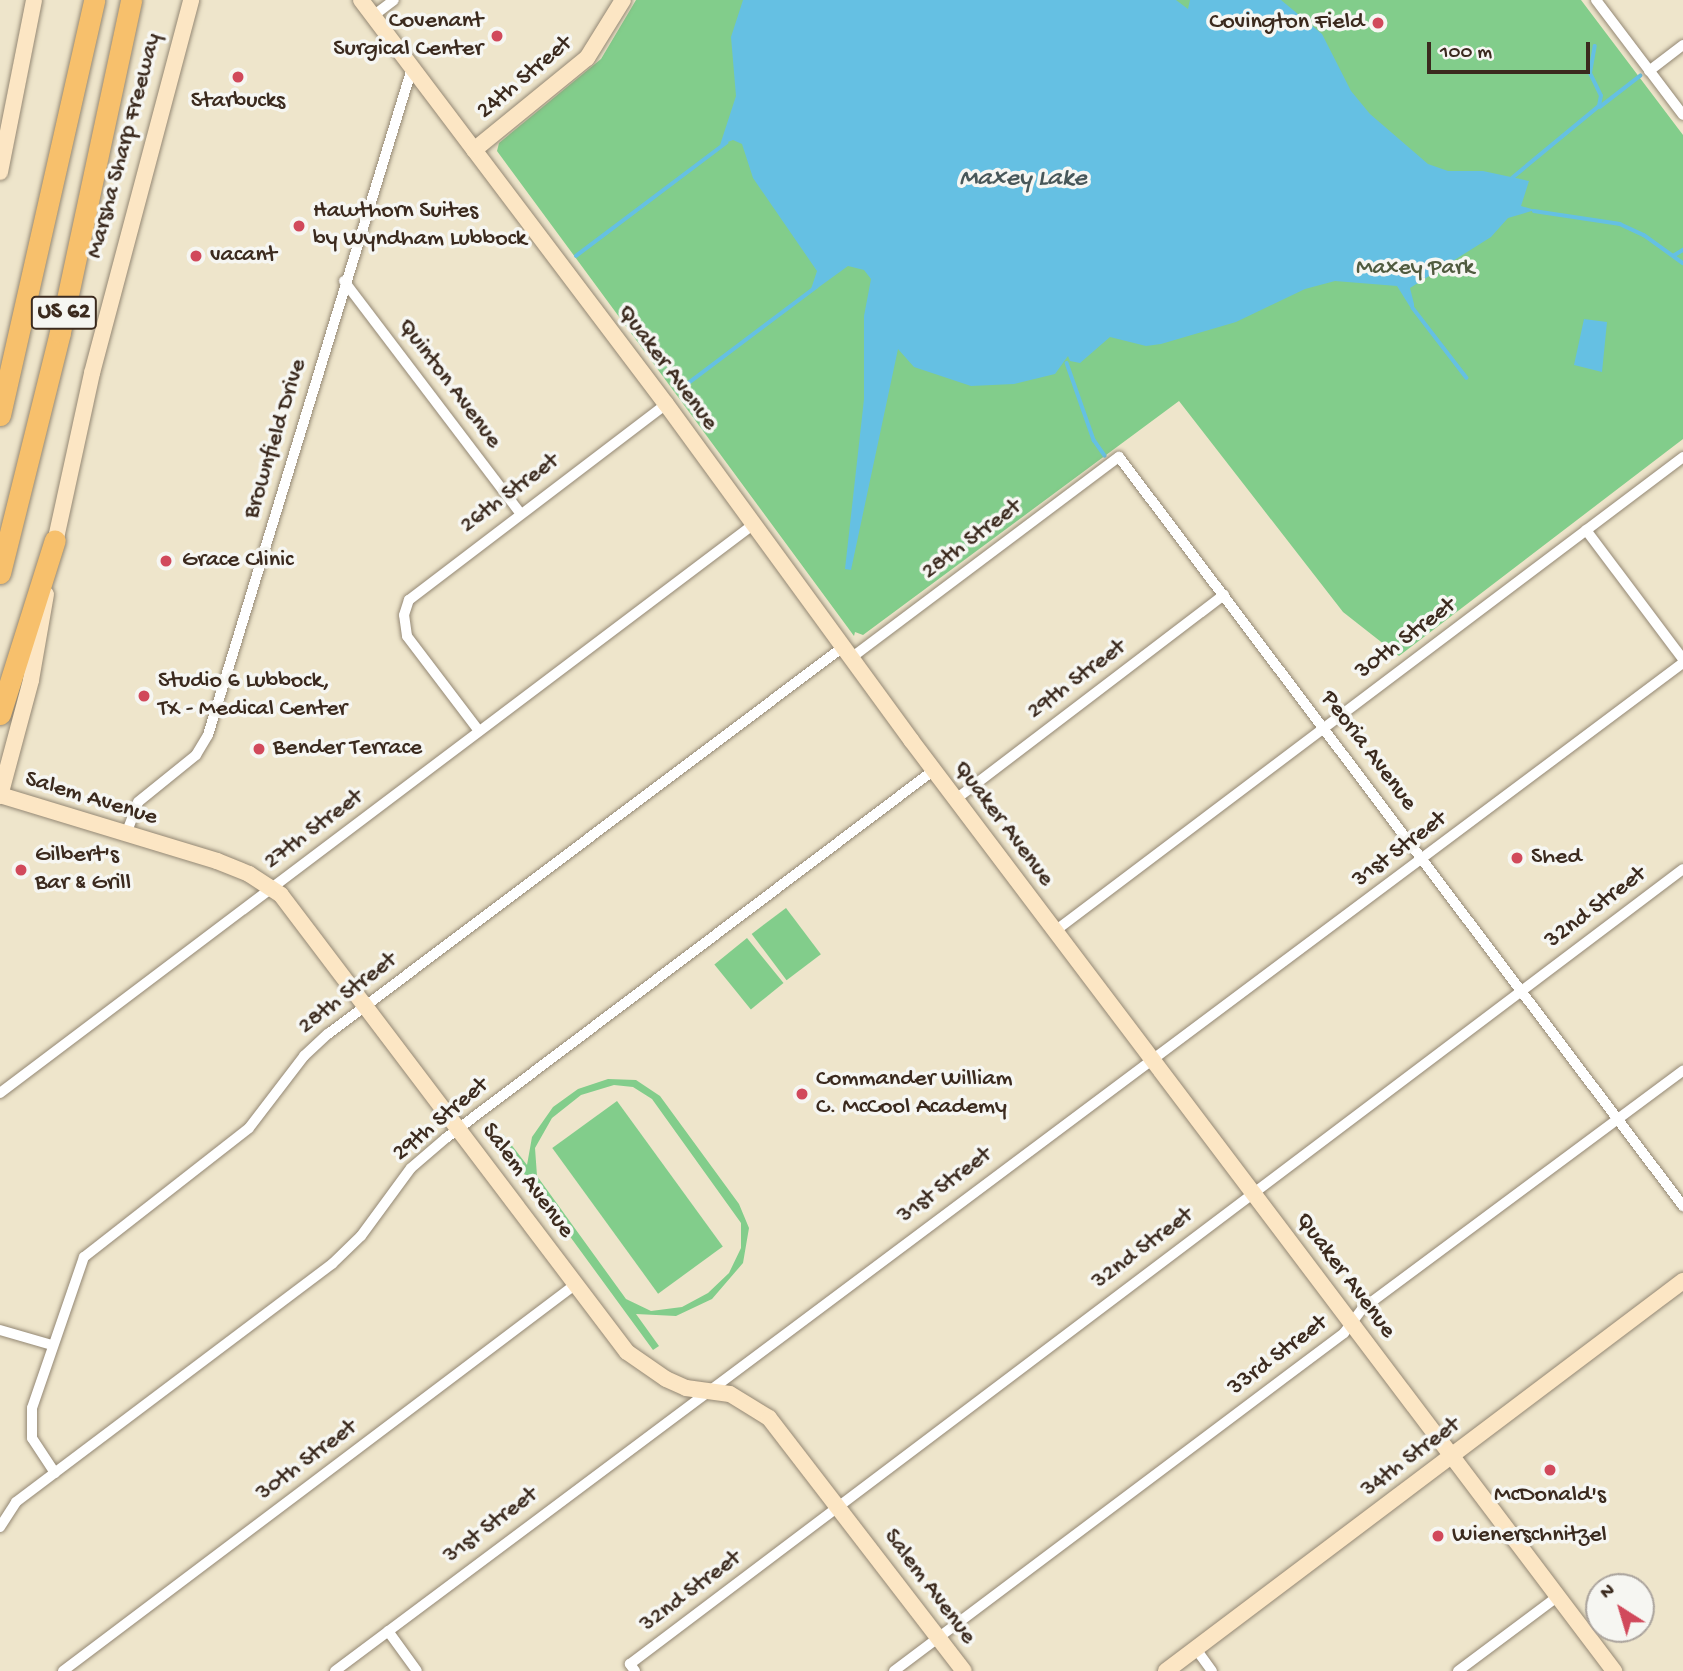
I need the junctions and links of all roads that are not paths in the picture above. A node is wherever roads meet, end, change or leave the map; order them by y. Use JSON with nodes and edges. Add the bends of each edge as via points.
{"nodes":[{"id":1,"x":34,"y":0,"type":"edge"},
{"id":2,"x":94,"y":0,"type":"edge"},
{"id":3,"x":131,"y":0,"type":"edge"},
{"id":4,"x":138,"y":0,"type":"edge"},
{"id":5,"x":191,"y":0,"type":"edge"},
{"id":6,"x":361,"y":0,"type":"edge"},
{"id":7,"x":394,"y":0,"type":"edge"},
{"id":8,"x":623,"y":0,"type":"edge"},
{"id":9,"x":1596,"y":0,"type":"edge"},
{"id":10,"x":373,"y":16,"type":"junction"},
{"id":11,"x":1683,"y":45,"type":"edge"},
{"id":12,"x":120,"y":51,"type":"junction"},
{"id":13,"x":412,"y":68,"type":"junction"},
{"id":14,"x":1649,"y":71,"type":"junction"},
{"id":15,"x":1683,"y":115,"type":"edge"},
{"id":16,"x":474,"y":150,"type":"junction"},
{"id":17,"x":0,"y":172,"type":"edge"},
{"id":18,"x":344,"y":281,"type":"junction"},
{"id":19,"x":666,"y":404,"type":"junction"},
{"id":20,"x":0,"y":415,"type":"edge"},
{"id":21,"x":1119,"y":457,"type":"joint"},
{"id":22,"x":1683,"y":457,"type":"edge"},
{"id":23,"x":520,"y":513,"type":"junction"},
{"id":24,"x":754,"y":524,"type":"junction"},
{"id":25,"x":1586,"y":530,"type":"junction"},
{"id":26,"x":55,"y":540,"type":"junction"},
{"id":27,"x":0,"y":573,"type":"edge"},
{"id":28,"x":1224,"y":595,"type":"junction"},
{"id":29,"x":847,"y":652,"type":"junction"},
{"id":30,"x":1683,"y":661,"type":"edge"},
{"id":31,"x":0,"y":714,"type":"edge"},
{"id":32,"x":1324,"y":727,"type":"junction"},
{"id":33,"x":479,"y":731,"type":"junction"},
{"id":34,"x":934,"y":770,"type":"junction"},
{"id":35,"x":0,"y":796,"type":"edge"},
{"id":36,"x":956,"y":799,"type":"junction"},
{"id":37,"x":126,"y":834,"type":"junction"},
{"id":38,"x":1423,"y":859,"type":"junction"},
{"id":39,"x":1683,"y":869,"type":"edge"},
{"id":40,"x":272,"y":887,"type":"junction"},
{"id":41,"x":1055,"y":931,"type":"junction"},
{"id":42,"x":1522,"y":990,"type":"junction"},
{"id":43,"x":366,"y":1005,"type":"junction"},
{"id":44,"x":1150,"y":1058,"type":"junction"},
{"id":45,"x":1683,"y":1071,"type":"edge"},
{"id":46,"x":0,"y":1094,"type":"edge"},
{"id":47,"x":1618,"y":1119,"type":"junction"},
{"id":48,"x":459,"y":1128,"type":"junction"},
{"id":49,"x":1253,"y":1192,"type":"junction"},
{"id":50,"x":1683,"y":1206,"type":"edge"},
{"id":51,"x":1683,"y":1281,"type":"edge"},
{"id":52,"x":576,"y":1284,"type":"junction"},
{"id":53,"x":1352,"y":1323,"type":"junction"},
{"id":54,"x":0,"y":1331,"type":"edge"},
{"id":55,"x":52,"y":1345,"type":"junction"},
{"id":56,"x":704,"y":1392,"type":"junction"},
{"id":57,"x":1451,"y":1457,"type":"junction"},
{"id":58,"x":55,"y":1473,"type":"junction"},
{"id":59,"x":839,"y":1506,"type":"junction"},
{"id":60,"x":0,"y":1527,"type":"edge"},
{"id":61,"x":1557,"y":1597,"type":"junction"},
{"id":62,"x":387,"y":1631,"type":"junction"},
{"id":63,"x":938,"y":1637,"type":"junction"},
{"id":64,"x":1196,"y":1649,"type":"junction"},
{"id":65,"x":632,"y":1668,"type":"edge"},
{"id":66,"x":64,"y":1671,"type":"edge"},
{"id":67,"x":335,"y":1671,"type":"edge"},
{"id":68,"x":417,"y":1671,"type":"edge"},
{"id":69,"x":894,"y":1671,"type":"edge"},
{"id":70,"x":964,"y":1671,"type":"edge"},
{"id":71,"x":1166,"y":1671,"type":"edge"},
{"id":72,"x":1212,"y":1671,"type":"edge"},
{"id":73,"x":1458,"y":1671,"type":"edge"},
{"id":74,"x":1614,"y":1671,"type":"edge"}],
"edges":[{"from":1,"to":17,"type":"main road"},
{"from":2,"to":20,"type":"highway","number":"US 62"},
{"from":3,"to":12,"type":"highway","name":"Marsha Sharp Freeway"},
{"from":4,"to":12,"type":"highway","number":"US 62"},
{"from":5,"to":26,"type":"main road","name":"Marsha Sharp Freeway","via":[[92,373]]},
{"from":6,"to":10,"type":"main road","name":"Quaker Avenue"},
{"from":7,"to":10,"type":"street"},
{"from":8,"to":16,"type":"main road","name":"24th Street","via":[[587,58]]},
{"from":9,"to":14,"type":"street"},
{"from":10,"to":13,"type":"main road","name":"Quaker Avenue"},
{"from":11,"to":14,"type":"street"},
{"from":12,"to":27,"type":"highway","name":"Marsha Sharp Freeway","number":"US 62","via":[[60,332]]},
{"from":13,"to":16,"type":"main road","name":"Quaker Avenue"},
{"from":13,"to":18,"type":"street","name":"Brownfield Drive"},
{"from":14,"to":15,"type":"street"},
{"from":16,"to":19,"type":"main road","name":"Quaker Avenue"},
{"from":18,"to":23,"type":"street","name":"Quinton Avenue"},
{"from":18,"to":37,"type":"street","name":"Brownfield Drive","via":[[208,734],[196,755],[138,802]]},
{"from":19,"to":23,"type":"street","name":"26th Street"},
{"from":19,"to":24,"type":"main road","name":"Quaker Avenue"},
{"from":21,"to":28,"type":"street","name":"Peoria Avenue"},
{"from":21,"to":29,"type":"street","name":"28th Street"},
{"from":22,"to":25,"type":"street","name":"30th Street"},
{"from":23,"to":33,"type":"street","name":"26th Street","via":[[415,593],[406,607],[406,633]]},
{"from":24,"to":29,"type":"main road","name":"Quaker Avenue"},
{"from":24,"to":33,"type":"street","name":"27th Street"},
{"from":25,"to":30,"type":"street"},
{"from":25,"to":32,"type":"street","name":"30th Street"},
{"from":26,"to":31,"type":"highway"},
{"from":26,"to":35,"type":"main road","name":"Marsha Sharp Freeway","via":[[32,680]]},
{"from":28,"to":32,"type":"street","name":"Peoria Avenue"},
{"from":28,"to":36,"type":"street","name":"29th Street"},
{"from":29,"to":34,"type":"main road","name":"Quaker Avenue"},
{"from":29,"to":43,"type":"street","name":"28th Street"},
{"from":30,"to":38,"type":"street","name":"31st Street"},
{"from":32,"to":38,"type":"street","name":"Peoria Avenue"},
{"from":32,"to":41,"type":"street","name":"30th Street"},
{"from":33,"to":40,"type":"street","name":"27th Street"},
{"from":34,"to":36,"type":"main road","name":"Quaker Avenue"},
{"from":34,"to":48,"type":"street","name":"29th Street"},
{"from":35,"to":37,"type":"main road","name":"Salem Avenue"},
{"from":36,"to":41,"type":"main road","name":"Quaker Avenue"},
{"from":37,"to":40,"type":"main road","name":"Salem Avenue","via":[[217,861]]},
{"from":38,"to":42,"type":"street","name":"Peoria Avenue"},
{"from":38,"to":44,"type":"street","name":"31st Street","via":[[1173,1048]]},
{"from":39,"to":42,"type":"street","name":"32nd Street"},
{"from":40,"to":43,"type":"main road","name":"Salem Avenue"},
{"from":40,"to":46,"type":"street","name":"27th Street"},
{"from":41,"to":44,"type":"main road","name":"Quaker Avenue"},
{"from":42,"to":47,"type":"street","name":"Peoria Avenue"},
{"from":42,"to":49,"type":"street","name":"32nd Street"},
{"from":43,"to":48,"type":"main road","name":"Salem Avenue"},
{"from":43,"to":55,"type":"street","name":"28th Street","via":[[304,1056],[249,1128],[83,1257]]},
{"from":44,"to":49,"type":"main road","name":"Quaker Avenue"},
{"from":44,"to":56,"type":"street","name":"31st Street"},
{"from":45,"to":47,"type":"street","name":"33rd Street"},
{"from":47,"to":50,"type":"street","name":"Peoria Avenue"},
{"from":47,"to":53,"type":"street","name":"33rd Street","via":[[1362,1309]]},
{"from":48,"to":52,"type":"main road","name":"Salem Avenue"},
{"from":48,"to":58,"type":"street","name":"29th Street","via":[[411,1168],[361,1236],[332,1264]]},
{"from":49,"to":53,"type":"main road","name":"Quaker Avenue"},
{"from":49,"to":59,"type":"street","name":"32nd Street"},
{"from":51,"to":57,"type":"main road","name":"34th Street"},
{"from":52,"to":56,"type":"main road","name":"Salem Avenue","via":[[643,1367]]},
{"from":52,"to":66,"type":"street","name":"30th Street"},
{"from":53,"to":57,"type":"main road","name":"Quaker Avenue"},
{"from":53,"to":63,"type":"street","name":"33rd Street","via":[[1344,1334]]},
{"from":54,"to":55,"type":"street"},
{"from":55,"to":58,"type":"street","name":"28th Street","via":[[31,1425],[37,1449]]},
{"from":56,"to":59,"type":"main road","name":"Salem Avenue","via":[[730,1394],[769,1418]]},
{"from":56,"to":62,"type":"street","name":"31st Street"},
{"from":57,"to":61,"type":"main road","name":"Quaker Avenue"},
{"from":57,"to":64,"type":"main road","name":"34th Street"},
{"from":58,"to":60,"type":"street","name":"29th Street","via":[[16,1502]]},
{"from":59,"to":63,"type":"main road","name":"Salem Avenue"},
{"from":59,"to":65,"type":"street","name":"32nd Street"},
{"from":61,"to":73,"type":"street"},
{"from":61,"to":74,"type":"main road","name":"Quaker Avenue"},
{"from":62,"to":67,"type":"street","name":"31st Street"},
{"from":62,"to":68,"type":"street"},
{"from":63,"to":69,"type":"street","name":"33rd Street"},
{"from":63,"to":70,"type":"main road","name":"Salem Avenue"},
{"from":64,"to":71,"type":"main road","name":"34th Street"},
{"from":64,"to":72,"type":"street"}]}
